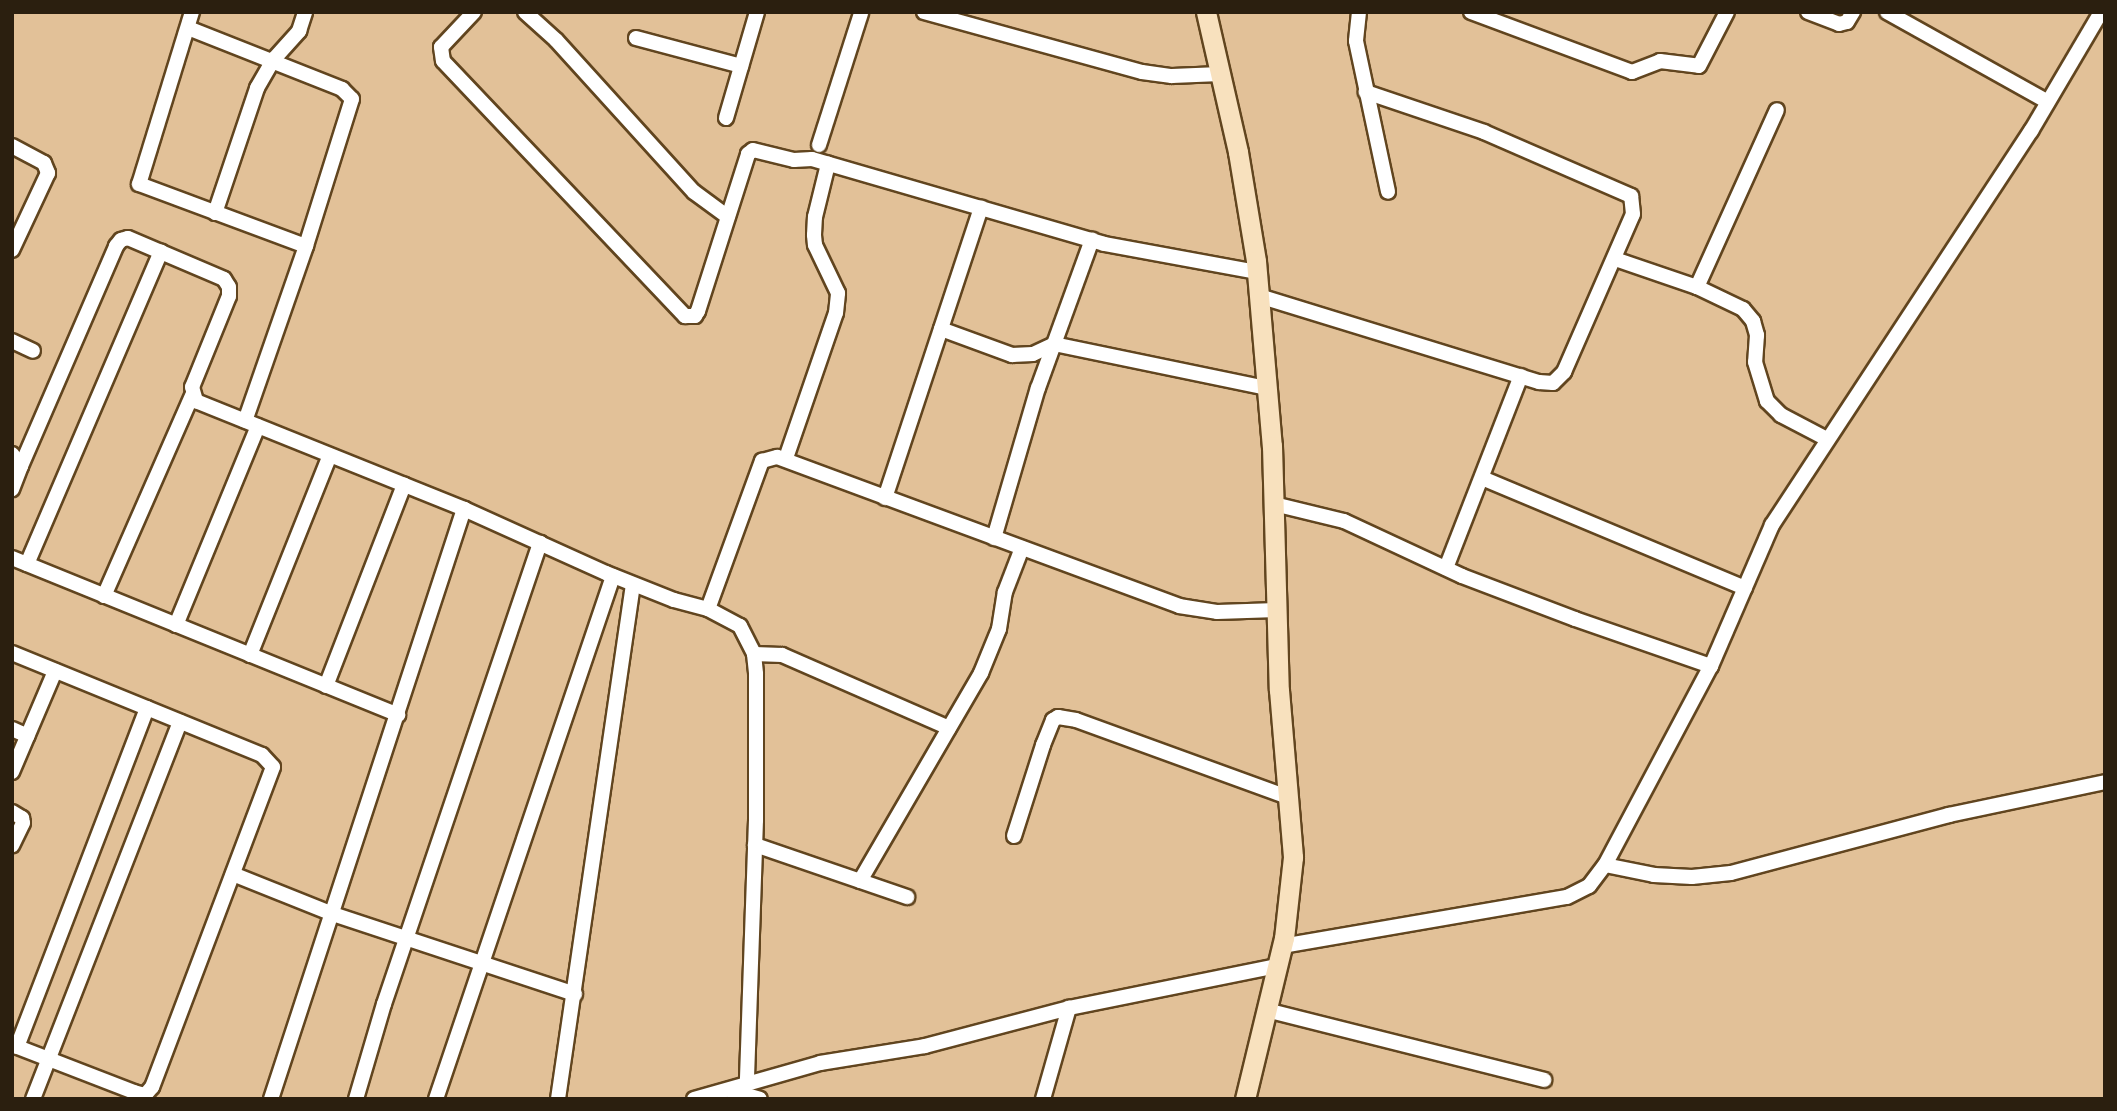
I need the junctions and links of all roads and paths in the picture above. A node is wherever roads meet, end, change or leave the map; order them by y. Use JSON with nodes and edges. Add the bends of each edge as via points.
{"nodes":[{"id":1,"x":192,"y":12,"type":"edge"},
{"id":2,"x":305,"y":12,"type":"edge"},
{"id":3,"x":474,"y":12,"type":"edge"},
{"id":4,"x":525,"y":12,"type":"edge"},
{"id":5,"x":757,"y":12,"type":"edge"},
{"id":6,"x":863,"y":12,"type":"edge"},
{"id":7,"x":924,"y":12,"type":"edge"},
{"id":8,"x":1206,"y":12,"type":"edge"},
{"id":9,"x":1359,"y":12,"type":"edge"},
{"id":10,"x":1471,"y":12,"type":"edge"},
{"id":11,"x":1727,"y":12,"type":"edge"},
{"id":12,"x":1808,"y":12,"type":"edge"},
{"id":13,"x":1853,"y":12,"type":"edge"},
{"id":14,"x":1887,"y":12,"type":"edge"},
{"id":15,"x":2101,"y":12,"type":"edge"},
{"id":16,"x":188,"y":28,"type":"junction"},
{"id":17,"x":636,"y":38,"type":"dead end"},
{"id":18,"x":274,"y":60,"type":"junction"},
{"id":19,"x":741,"y":66,"type":"junction"},
{"id":20,"x":1220,"y":74,"type":"junction"},
{"id":21,"x":1366,"y":92,"type":"junction"},
{"id":22,"x":2048,"y":102,"type":"junction"},
{"id":23,"x":1777,"y":110,"type":"dead end"},
{"id":24,"x":726,"y":118,"type":"dead end"},
{"id":25,"x":819,"y":145,"type":"dead end"},
{"id":26,"x":12,"y":146,"type":"edge"},
{"id":27,"x":828,"y":164,"type":"junction"},
{"id":28,"x":1388,"y":192,"type":"dead end"},
{"id":29,"x":981,"y":207,"type":"junction"},
{"id":30,"x":215,"y":213,"type":"junction"},
{"id":31,"x":728,"y":217,"type":"junction"},
{"id":32,"x":1093,"y":240,"type":"junction"},
{"id":33,"x":306,"y":246,"type":"junction"},
{"id":34,"x":12,"y":250,"type":"edge"},
{"id":35,"x":161,"y":251,"type":"junction"},
{"id":36,"x":1615,"y":259,"type":"junction"},
{"id":37,"x":1257,"y":272,"type":"junction"},
{"id":38,"x":1697,"y":287,"type":"junction"},
{"id":39,"x":1259,"y":296,"type":"junction"},
{"id":40,"x":941,"y":329,"type":"junction"},
{"id":41,"x":12,"y":341,"type":"edge"},
{"id":42,"x":1054,"y":344,"type":"junction"},
{"id":43,"x":33,"y":351,"type":"dead end"},
{"id":44,"x":1521,"y":376,"type":"junction"},
{"id":45,"x":1267,"y":388,"type":"junction"},
{"id":46,"x":192,"y":396,"type":"junction"},
{"id":47,"x":251,"y":424,"type":"junction"},
{"id":48,"x":1827,"y":439,"type":"junction"},
{"id":49,"x":330,"y":455,"type":"junction"},
{"id":50,"x":786,"y":458,"type":"junction"},
{"id":51,"x":17,"y":460,"type":"edge"},
{"id":52,"x":1482,"y":478,"type":"junction"},
{"id":53,"x":404,"y":485,"type":"junction"},
{"id":54,"x":12,"y":489,"type":"edge"},
{"id":55,"x":885,"y":498,"type":"junction"},
{"id":56,"x":1274,"y":504,"type":"junction"},
{"id":57,"x":464,"y":509,"type":"junction"},
{"id":58,"x":994,"y":538,"type":"junction"},
{"id":59,"x":540,"y":543,"type":"junction"},
{"id":60,"x":1022,"y":548,"type":"junction"},
{"id":61,"x":12,"y":558,"type":"edge"},
{"id":62,"x":27,"y":564,"type":"junction"},
{"id":63,"x":1446,"y":568,"type":"junction"},
{"id":64,"x":613,"y":576,"type":"junction"},
{"id":65,"x":633,"y":584,"type":"junction"},
{"id":66,"x":1745,"y":588,"type":"junction"},
{"id":67,"x":104,"y":596,"type":"junction"},
{"id":68,"x":708,"y":609,"type":"junction"},
{"id":69,"x":1277,"y":610,"type":"junction"},
{"id":70,"x":177,"y":625,"type":"junction"},
{"id":71,"x":12,"y":653,"type":"edge"},
{"id":72,"x":754,"y":654,"type":"junction"},
{"id":73,"x":250,"y":655,"type":"junction"},
{"id":74,"x":1712,"y":666,"type":"junction"},
{"id":75,"x":55,"y":671,"type":"junction"},
{"id":76,"x":326,"y":686,"type":"junction"},
{"id":77,"x":146,"y":708,"type":"junction"},
{"id":78,"x":398,"y":715,"type":"junction"},
{"id":79,"x":180,"y":722,"type":"junction"},
{"id":80,"x":949,"y":728,"type":"junction"},
{"id":81,"x":12,"y":729,"type":"edge"},
{"id":82,"x":28,"y":736,"type":"junction"},
{"id":83,"x":12,"y":772,"type":"edge"},
{"id":84,"x":2105,"y":782,"type":"edge"},
{"id":85,"x":1288,"y":797,"type":"junction"},
{"id":86,"x":12,"y":812,"type":"edge"},
{"id":87,"x":1014,"y":836,"type":"dead end"},
{"id":88,"x":755,"y":845,"type":"junction"},
{"id":89,"x":12,"y":846,"type":"edge"},
{"id":90,"x":1605,"y":865,"type":"junction"},
{"id":91,"x":233,"y":874,"type":"junction"},
{"id":92,"x":860,"y":881,"type":"junction"},
{"id":93,"x":907,"y":897,"type":"dead end"},
{"id":94,"x":332,"y":914,"type":"junction"},
{"id":95,"x":406,"y":937,"type":"junction"},
{"id":96,"x":1282,"y":946,"type":"junction"},
{"id":97,"x":483,"y":964,"type":"junction"},
{"id":98,"x":1277,"y":966,"type":"junction"},
{"id":99,"x":575,"y":994,"type":"junction"},
{"id":100,"x":1069,"y":1008,"type":"junction"},
{"id":101,"x":1266,"y":1010,"type":"junction"},
{"id":102,"x":15,"y":1046,"type":"edge"},
{"id":103,"x":48,"y":1059,"type":"junction"},
{"id":104,"x":1544,"y":1080,"type":"dead end"},
{"id":105,"x":747,"y":1084,"type":"junction"},
{"id":106,"x":728,"y":1090,"type":"junction"},
{"id":107,"x":144,"y":1097,"type":"edge"},
{"id":108,"x":33,"y":1099,"type":"edge"},
{"id":109,"x":271,"y":1099,"type":"edge"},
{"id":110,"x":356,"y":1099,"type":"edge"},
{"id":111,"x":436,"y":1099,"type":"edge"},
{"id":112,"x":558,"y":1099,"type":"edge"},
{"id":113,"x":694,"y":1099,"type":"edge"},
{"id":114,"x":760,"y":1099,"type":"edge"},
{"id":115,"x":1043,"y":1099,"type":"edge"},
{"id":116,"x":1245,"y":1099,"type":"edge"}],
"edges":[{"from":1,"to":16,"type":"street"},
{"from":2,"to":18,"type":"street","via":[[299,31]]},
{"from":3,"to":31,"type":"street","via":[[441,47],[443,61],[685,316],[691,318],[698,311]]},
{"from":4,"to":31,"type":"street","via":[[694,192]]},
{"from":5,"to":19,"type":"street"},
{"from":6,"to":25,"type":"street"},
{"from":7,"to":20,"type":"street","via":[[1142,72]]},
{"from":8,"to":20,"type":"street"},
{"from":9,"to":21,"type":"street","via":[[1356,41]]},
{"from":10,"to":11,"type":"street","via":[[1632,72],[1661,61],[1699,66]]},
{"from":12,"to":13,"type":"street","via":[[1839,24],[1847,22]]},
{"from":14,"to":22,"type":"street"},
{"from":15,"to":22,"type":"street"},
{"from":16,"to":18,"type":"street"},
{"from":16,"to":30,"type":"street","via":[[139,184]]},
{"from":17,"to":19,"type":"street"},
{"from":18,"to":30,"type":"street","via":[[257,88]]},
{"from":18,"to":33,"type":"street","via":[[342,89],[352,99]]},
{"from":19,"to":24,"type":"street"},
{"from":20,"to":37,"type":"street"},
{"from":21,"to":28,"type":"street"},
{"from":21,"to":36,"type":"street","via":[[1484,132],[1626,192],[1634,202],[1633,214]]},
{"from":22,"to":48,"type":"street"},
{"from":23,"to":38,"type":"street"},
{"from":26,"to":34,"type":"street","via":[[44,163],[48,173]]},
{"from":27,"to":29,"type":"street"},
{"from":27,"to":31,"type":"street","via":[[750,151]]},
{"from":27,"to":50,"type":"street","via":[[814,236],[838,293],[836,313]]},
{"from":29,"to":32,"type":"street"},
{"from":29,"to":40,"type":"street"},
{"from":30,"to":33,"type":"street"},
{"from":32,"to":37,"type":"street"},
{"from":32,"to":42,"type":"street"},
{"from":33,"to":47,"type":"street"},
{"from":35,"to":46,"type":"street","via":[[224,279],[229,287]]},
{"from":35,"to":51,"type":"street","via":[[128,238],[116,246]]},
{"from":35,"to":62,"type":"street"},
{"from":36,"to":38,"type":"street"},
{"from":36,"to":44,"type":"street","via":[[1559,380],[1546,383]]},
{"from":37,"to":39,"type":"street"},
{"from":38,"to":48,"type":"street","via":[[1734,303],[1753,321],[1755,362],[1767,401],[1781,415]]},
{"from":39,"to":44,"type":"street"},
{"from":39,"to":45,"type":"street"},
{"from":40,"to":42,"type":"street","via":[[1012,355],[1033,354]]},
{"from":40,"to":55,"type":"street"},
{"from":41,"to":43,"type":"street"},
{"from":42,"to":45,"type":"street"},
{"from":42,"to":58,"type":"street"},
{"from":44,"to":52,"type":"street"},
{"from":45,"to":56,"type":"street"},
{"from":46,"to":47,"type":"street"},
{"from":46,"to":67,"type":"street"},
{"from":47,"to":49,"type":"street"},
{"from":47,"to":70,"type":"street"},
{"from":48,"to":66,"type":"street","via":[[1772,525]]},
{"from":49,"to":53,"type":"street"},
{"from":49,"to":73,"type":"street"},
{"from":50,"to":55,"type":"street"},
{"from":50,"to":68,"type":"street","via":[[762,461]]},
{"from":51,"to":54,"type":"street"},
{"from":52,"to":63,"type":"street"},
{"from":52,"to":66,"type":"street"},
{"from":53,"to":57,"type":"street"},
{"from":53,"to":76,"type":"street"},
{"from":55,"to":58,"type":"street"},
{"from":56,"to":63,"type":"street","via":[[1344,521]]},
{"from":56,"to":69,"type":"street"},
{"from":57,"to":59,"type":"street"},
{"from":57,"to":78,"type":"street"},
{"from":58,"to":60,"type":"street"},
{"from":59,"to":64,"type":"street"},
{"from":59,"to":95,"type":"street"},
{"from":60,"to":69,"type":"street","via":[[1179,606],[1217,612]]},
{"from":60,"to":80,"type":"street","via":[[1005,592],[999,629],[981,673]]},
{"from":61,"to":62,"type":"street"},
{"from":62,"to":67,"type":"street"},
{"from":63,"to":74,"type":"street","via":[[1575,620]]},
{"from":64,"to":65,"type":"street"},
{"from":64,"to":97,"type":"street"},
{"from":65,"to":68,"type":"street"},
{"from":65,"to":99,"type":"street"},
{"from":66,"to":74,"type":"street"},
{"from":67,"to":70,"type":"street"},
{"from":68,"to":72,"type":"street","via":[[740,626]]},
{"from":69,"to":85,"type":"street"},
{"from":70,"to":73,"type":"street"},
{"from":71,"to":75,"type":"street"},
{"from":72,"to":80,"type":"street","via":[[782,655]]},
{"from":72,"to":88,"type":"street"},
{"from":73,"to":76,"type":"street"},
{"from":74,"to":90,"type":"street"},
{"from":75,"to":77,"type":"street"},
{"from":75,"to":82,"type":"street"},
{"from":76,"to":78,"type":"street"},
{"from":77,"to":79,"type":"street"},
{"from":77,"to":102,"type":"street"},
{"from":78,"to":94,"type":"street"},
{"from":79,"to":91,"type":"street","via":[[262,755],[273,767]]},
{"from":79,"to":103,"type":"street"},
{"from":80,"to":92,"type":"street"},
{"from":81,"to":82,"type":"street"},
{"from":82,"to":83,"type":"street"},
{"from":84,"to":90,"type":"street","via":[[1949,815],[1731,873],[1654,875]]},
{"from":85,"to":87,"type":"street","via":[[1058,717],[1043,745]]},
{"from":85,"to":96,"type":"street","via":[[1293,857]]},
{"from":86,"to":89,"type":"street","via":[[23,823]]},
{"from":88,"to":92,"type":"street"},
{"from":88,"to":105,"type":"street"},
{"from":90,"to":96,"type":"street","via":[[1589,886],[1567,897]]},
{"from":91,"to":94,"type":"street"},
{"from":91,"to":107,"type":"street","via":[[157,1077]]},
{"from":92,"to":93,"type":"street"},
{"from":94,"to":95,"type":"street"},
{"from":94,"to":109,"type":"street"},
{"from":95,"to":97,"type":"street"},
{"from":95,"to":110,"type":"street"},
{"from":96,"to":98,"type":"street"},
{"from":97,"to":99,"type":"street"},
{"from":97,"to":111,"type":"street"},
{"from":98,"to":100,"type":"street"},
{"from":98,"to":101,"type":"street"},
{"from":99,"to":112,"type":"street"},
{"from":100,"to":105,"type":"street","via":[[925,1046],[820,1063]]},
{"from":100,"to":115,"type":"street"},
{"from":101,"to":104,"type":"street"},
{"from":101,"to":116,"type":"street"},
{"from":102,"to":103,"type":"street"},
{"from":103,"to":107,"type":"street"},
{"from":103,"to":108,"type":"street"},
{"from":105,"to":106,"type":"street"},
{"from":106,"to":113,"type":"street"},
{"from":106,"to":114,"type":"street"}]}
